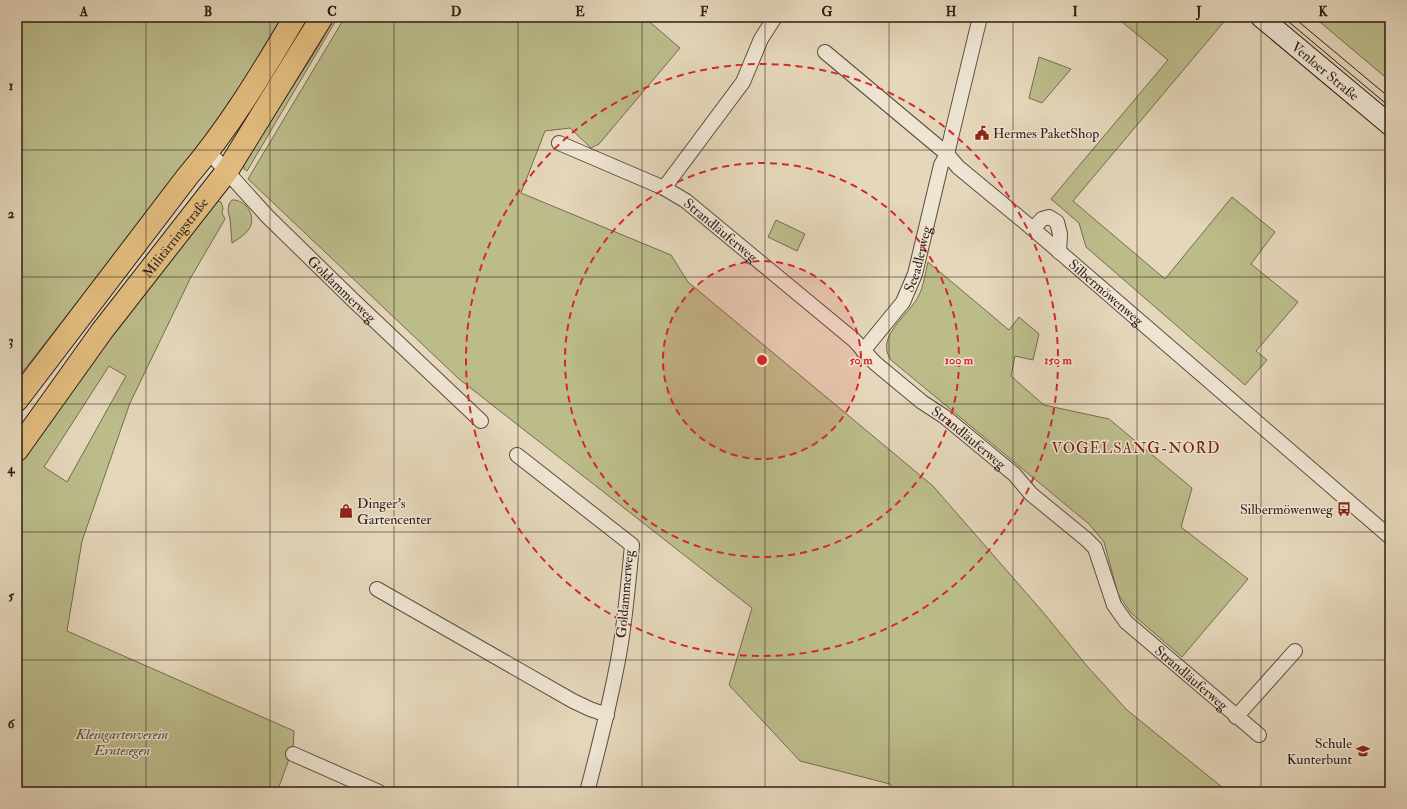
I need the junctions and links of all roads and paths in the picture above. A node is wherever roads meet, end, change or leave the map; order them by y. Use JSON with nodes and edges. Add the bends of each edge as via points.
{"nodes":[{"id":1,"x":295,"y":17,"type":"edge"},
{"id":2,"x":322,"y":17,"type":"edge"},
{"id":3,"x":775,"y":17,"type":"edge"},
{"id":4,"x":980,"y":17,"type":"edge"},
{"id":5,"x":1261,"y":17,"type":"edge"},
{"id":6,"x":825,"y":52,"type":"dead end"},
{"id":7,"x":1390,"y":125,"type":"edge"},
{"id":8,"x":559,"y":143,"type":"dead end"},
{"id":9,"x":209,"y":152,"type":"junction"},
{"id":10,"x":947,"y":154,"type":"junction"},
{"id":11,"x":227,"y":171,"type":"junction"},
{"id":12,"x":664,"y":188,"type":"junction"},
{"id":13,"x":1033,"y":229,"type":"junction"},
{"id":14,"x":1059,"y":252,"type":"junction"},
{"id":15,"x":863,"y":351,"type":"junction"},
{"id":16,"x":17,"y":400,"type":"edge"},
{"id":17,"x":481,"y":421,"type":"dead end"},
{"id":18,"x":17,"y":450,"type":"edge"},
{"id":19,"x":517,"y":454,"type":"dead end"},
{"id":20,"x":1390,"y":537,"type":"edge"},
{"id":21,"x":377,"y":589,"type":"dead end"},
{"id":22,"x":1295,"y":651,"type":"dead end"},
{"id":23,"x":607,"y":715,"type":"junction"},
{"id":24,"x":1236,"y":717,"type":"junction"},
{"id":25,"x":1259,"y":735,"type":"dead end"},
{"id":26,"x":293,"y":754,"type":"dead end"},
{"id":27,"x":379,"y":792,"type":"edge"},
{"id":28,"x":587,"y":792,"type":"edge"}],
"edges":[{"from":1,"to":9,"type":"main road","name":"Militärringstraße","via":[[262,73]]},
{"from":2,"to":11,"type":"main road","name":"Militärringstraße"},
{"from":3,"to":12,"type":"street","via":[[761,39],[743,82]]},
{"from":4,"to":10,"type":"street","name":"Seeadlerweg"},
{"from":5,"to":7,"type":"main road","name":"Venloer Straße"},
{"from":6,"to":10,"type":"street"},
{"from":8,"to":12,"type":"street","name":"Strandläuferweg"},
{"from":9,"to":11,"type":"street","name":"Goldammerweg"},
{"from":9,"to":16,"type":"main road","name":"Militärringstraße","via":[[187,177]]},
{"from":10,"to":13,"type":"street","name":"Silbermöwenweg","via":[[958,167]]},
{"from":10,"to":15,"type":"street","name":"Seeadlerweg","via":[[941,165],[909,290],[903,302]]},
{"from":11,"to":17,"type":"street","name":"Goldammerweg","via":[[268,217]]},
{"from":11,"to":18,"type":"main road","name":"Militärringstraße","via":[[102,331]]},
{"from":12,"to":15,"type":"street","name":"Strandläuferweg","via":[[686,201],[854,340]]},
{"from":13,"to":14,"type":"street","name":"Silbermöwenweg"},
{"from":13,"to":14,"type":"street","name":"Silbermöwenweg","via":[[1042,219],[1049,217],[1058,222]]},
{"from":14,"to":20,"type":"street","name":"Silbermöwenweg"},
{"from":15,"to":24,"type":"street","name":"Strandläuferweg","via":[[922,402],[945,417],[1014,474],[1031,494],[1086,539],[1095,548],[1114,605],[1126,622]]},
{"from":19,"to":23,"type":"street","name":"Goldammerweg","via":[[632,545],[621,643]]},
{"from":21,"to":23,"type":"street","via":[[573,701]]},
{"from":22,"to":24,"type":"street","name":"Strandläuferweg"},
{"from":23,"to":28,"type":"street","name":"Goldammerweg"},
{"from":24,"to":25,"type":"street","name":"Strandläuferweg"},
{"from":26,"to":27,"type":"street"}]}
